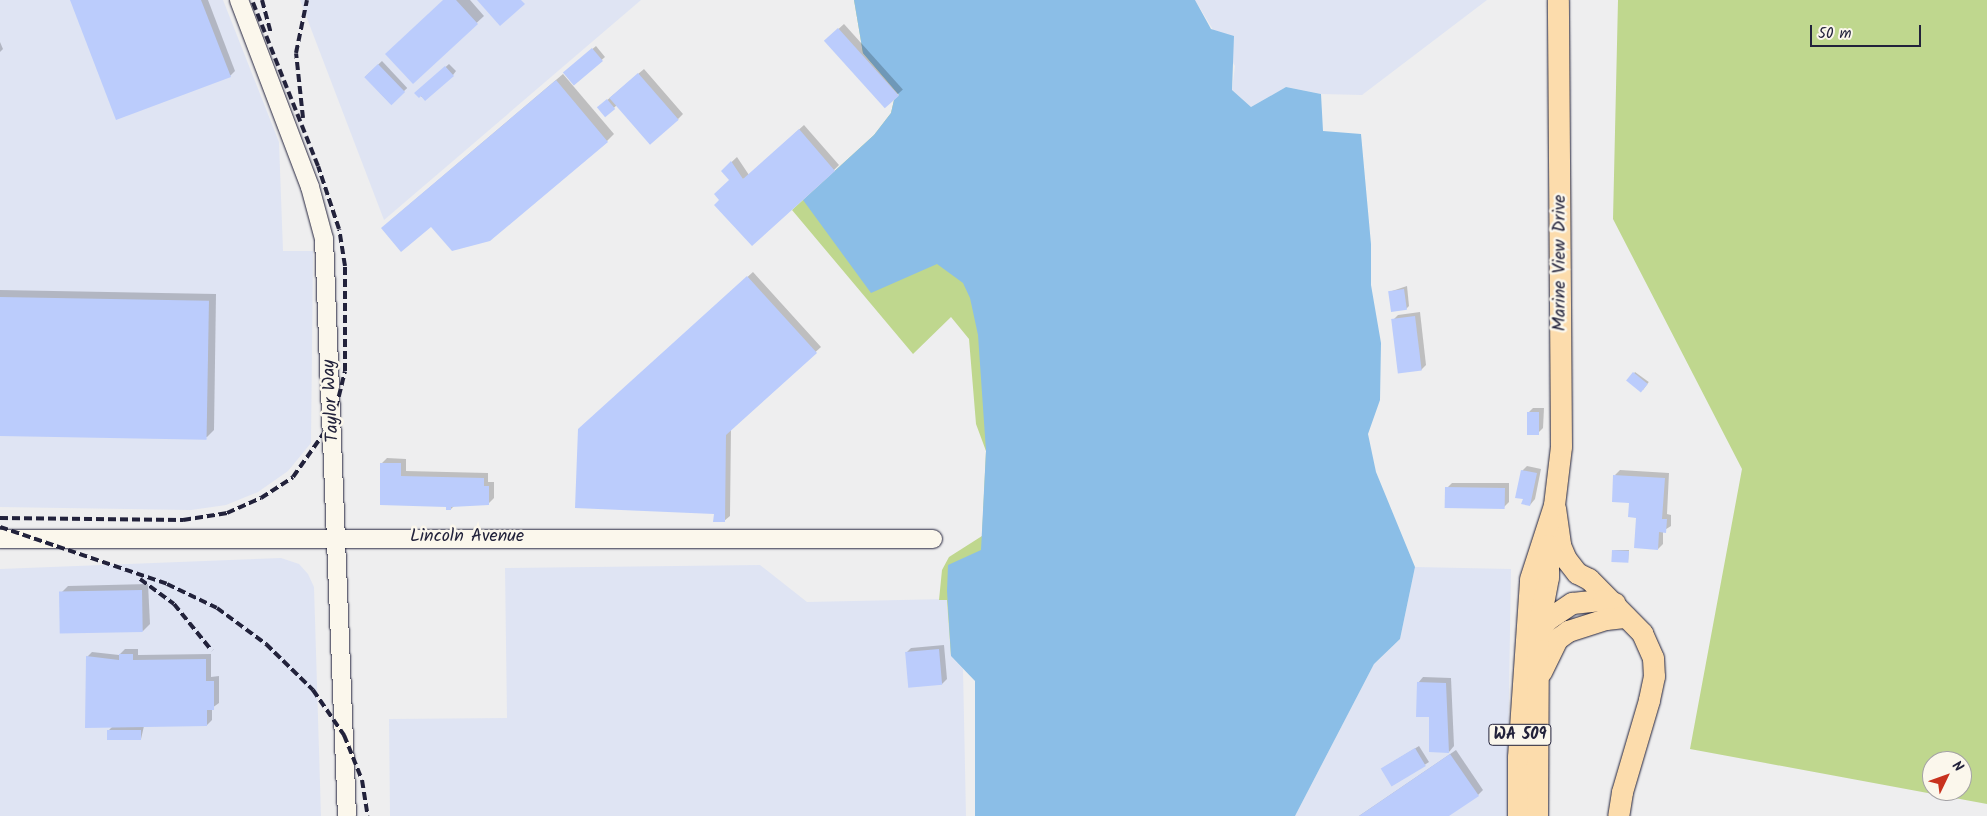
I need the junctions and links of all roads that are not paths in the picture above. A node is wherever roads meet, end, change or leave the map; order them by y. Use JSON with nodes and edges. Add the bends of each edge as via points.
{"nodes":[{"id":1,"x":239,"y":0,"type":"edge"},
{"id":2,"x":1558,"y":0,"type":"edge"},
{"id":3,"x":1550,"y":515,"type":"junction"},
{"id":4,"x":337,"y":537,"type":"junction"},
{"id":5,"x":0,"y":539,"type":"edge"},
{"id":6,"x":933,"y":539,"type":"dead end"},
{"id":7,"x":1548,"y":577,"type":"junction"},
{"id":8,"x":1572,"y":603,"type":"junction"},
{"id":9,"x":1615,"y":613,"type":"junction"},
{"id":10,"x":1538,"y":630,"type":"junction"},
{"id":11,"x":1524,"y":654,"type":"junction"},
{"id":12,"x":1538,"y":680,"type":"junction"},
{"id":13,"x":347,"y":816,"type":"edge"},
{"id":14,"x":1518,"y":816,"type":"edge"},
{"id":15,"x":1537,"y":816,"type":"edge"},
{"id":16,"x":1618,"y":816,"type":"edge"}],
"edges":[{"from":1,"to":4,"type":"street","name":"Taylor Way","via":[[310,187],[324,239]]},
{"from":2,"to":3,"type":"main road","name":"Marine View Drive","number":"WA 509","via":[[1561,446]]},
{"from":3,"to":7,"type":"main road","name":"Marine View Drive","number":"WA 509"},
{"from":3,"to":9,"type":"main road","via":[[1566,559],[1576,573],[1589,579]]},
{"from":3,"to":11,"type":"main road","name":"Marine View Drive","number":"WA 509","via":[[1530,580]]},
{"from":4,"to":5,"type":"street","name":"Lincoln Avenue"},
{"from":4,"to":6,"type":"street","name":"Lincoln Avenue"},
{"from":4,"to":13,"type":"street","name":"Taylor Way"},
{"from":7,"to":8,"type":"main road","via":[[1555,589]]},
{"from":7,"to":10,"type":"main road","name":"Marine View Drive","number":"WA 509"},
{"from":8,"to":9,"type":"main road"},
{"from":8,"to":10,"type":"main road"},
{"from":9,"to":12,"type":"main road","via":[[1578,626],[1557,639]]},
{"from":9,"to":16,"type":"main road","via":[[1648,644],[1654,676]]},
{"from":10,"to":11,"type":"main road"},
{"from":10,"to":12,"type":"main road","name":"Marine View Drive","number":"WA 509"},
{"from":11,"to":14,"type":"main road","name":"Marine View Drive","number":"WA 509"},
{"from":12,"to":15,"type":"main road","name":"Marine View Drive","number":"WA 509"}]}
